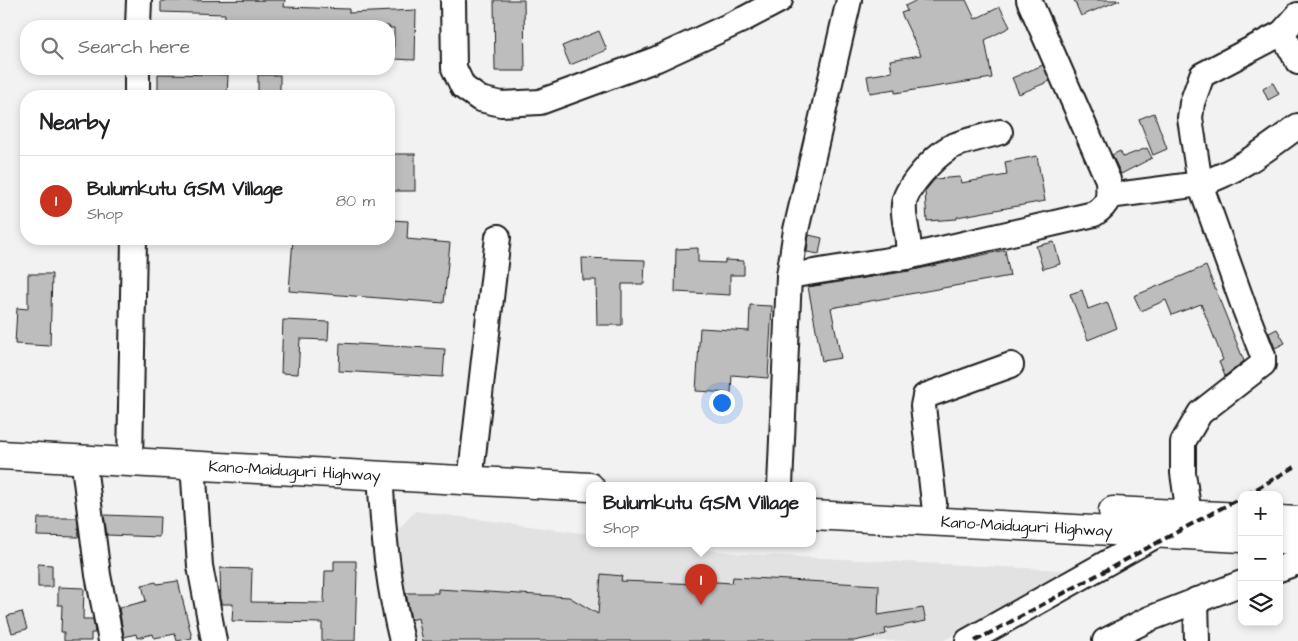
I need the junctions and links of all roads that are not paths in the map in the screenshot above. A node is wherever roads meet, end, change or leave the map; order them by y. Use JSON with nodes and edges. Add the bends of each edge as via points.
{"nodes":[{"id":1,"x":139,"y":0,"type":"edge"},
{"id":2,"x":453,"y":0,"type":"edge"},
{"id":3,"x":780,"y":0,"type":"edge"},
{"id":4,"x":849,"y":0,"type":"edge"},
{"id":5,"x":1029,"y":0,"type":"edge"},
{"id":6,"x":1298,"y":15,"type":"edge"},
{"id":7,"x":138,"y":20,"type":"edge"},
{"id":8,"x":1282,"y":33,"type":"junction"},
{"id":9,"x":1298,"y":62,"type":"edge"},
{"id":10,"x":137,"y":75,"type":"edge"},
{"id":11,"x":137,"y":90,"type":"edge"},
{"id":12,"x":1298,"y":126,"type":"edge"},
{"id":13,"x":1000,"y":132,"type":"dead end"},
{"id":14,"x":1200,"y":184,"type":"junction"},
{"id":15,"x":1109,"y":196,"type":"junction"},
{"id":16,"x":498,"y":238,"type":"dead end"},
{"id":17,"x":134,"y":245,"type":"edge"},
{"id":18,"x":907,"y":258,"type":"junction"},
{"id":19,"x":789,"y":276,"type":"junction"},
{"id":20,"x":1011,"y":365,"type":"dead end"},
{"id":21,"x":0,"y":455,"type":"edge"},
{"id":22,"x":130,"y":462,"type":"junction"},
{"id":23,"x":0,"y":468,"type":"edge"},
{"id":24,"x":85,"y":473,"type":"junction"},
{"id":25,"x":194,"y":479,"type":"junction"},
{"id":26,"x":470,"y":482,"type":"junction"},
{"id":27,"x":780,"y":482,"type":"edge"},
{"id":28,"x":586,"y":487,"type":"edge"},
{"id":29,"x":381,"y":489,"type":"junction"},
{"id":30,"x":816,"y":497,"type":"edge"},
{"id":31,"x":586,"y":500,"type":"edge"},
{"id":32,"x":934,"y":503,"type":"junction"},
{"id":33,"x":816,"y":515,"type":"edge"},
{"id":34,"x":1189,"y":515,"type":"junction"},
{"id":35,"x":1238,"y":517,"type":"edge"},
{"id":36,"x":1283,"y":520,"type":"edge"},
{"id":37,"x":1298,"y":521,"type":"edge"},
{"id":38,"x":1160,"y":533,"type":"junction"},
{"id":39,"x":1238,"y":538,"type":"edge"},
{"id":40,"x":1283,"y":540,"type":"edge"},
{"id":41,"x":1298,"y":541,"type":"edge"},
{"id":42,"x":1298,"y":562,"type":"edge"},
{"id":43,"x":1283,"y":568,"type":"edge"},
{"id":44,"x":1238,"y":584,"type":"edge"},
{"id":45,"x":1196,"y":600,"type":"junction"},
{"id":46,"x":111,"y":641,"type":"edge"},
{"id":47,"x":214,"y":641,"type":"edge"},
{"id":48,"x":402,"y":641,"type":"edge"},
{"id":49,"x":968,"y":641,"type":"edge"},
{"id":50,"x":1106,"y":641,"type":"edge"},
{"id":51,"x":1197,"y":641,"type":"edge"}],
"edges":[{"from":1,"to":7,"type":"street"},
{"from":2,"to":3,"type":"street","via":[[454,68],[463,87],[480,99],[501,104],[540,102],[657,59]]},
{"from":4,"to":19,"type":"street","via":[[796,230]]},
{"from":5,"to":15,"type":"street","via":[[1108,180]]},
{"from":6,"to":8,"type":"street"},
{"from":8,"to":9,"type":"street"},
{"from":8,"to":14,"type":"street","via":[[1202,75],[1190,118]]},
{"from":10,"to":11,"type":"street"},
{"from":12,"to":14,"type":"street","via":[[1266,150]]},
{"from":13,"to":18,"type":"street","via":[[949,147],[914,182],[904,204]]},
{"from":14,"to":15,"type":"street"},
{"from":14,"to":34,"type":"street","via":[[1264,356],[1263,364],[1200,413],[1183,442],[1183,473]]},
{"from":15,"to":18,"type":"street","via":[[1105,206],[1094,214]]},
{"from":16,"to":26,"type":"street"},
{"from":17,"to":22,"type":"street"},
{"from":18,"to":19,"type":"street"},
{"from":19,"to":27,"type":"street"},
{"from":20,"to":32,"type":"street","via":[[925,396],[923,406]]},
{"from":21,"to":22,"type":"highway","name":"Kano-Maiduguri Highway"},
{"from":22,"to":26,"type":"highway","name":"Kano-Maiduguri Highway"},
{"from":23,"to":24,"type":"highway","name":"Kano-Maiduguri Highway"},
{"from":24,"to":25,"type":"highway","name":"Kano-Maiduguri Highway"},
{"from":24,"to":46,"type":"street","via":[[98,575]]},
{"from":25,"to":29,"type":"highway","name":"Kano-Maiduguri Highway"},
{"from":25,"to":47,"type":"street","via":[[200,566]]},
{"from":26,"to":28,"type":"highway","name":"Kano-Maiduguri Highway"},
{"from":29,"to":31,"type":"highway","name":"Kano-Maiduguri Highway"},
{"from":29,"to":48,"type":"street","via":[[384,546],[392,603]]},
{"from":30,"to":32,"type":"highway","name":"Kano-Maiduguri Highway"},
{"from":32,"to":34,"type":"highway","name":"Kano-Maiduguri Highway"},
{"from":33,"to":38,"type":"highway","name":"Kano-Maiduguri Highway"},
{"from":34,"to":35,"type":"highway","name":"Kano-Maiduguri Highway"},
{"from":34,"to":38,"type":"street"},
{"from":36,"to":37,"type":"highway"},
{"from":38,"to":39,"type":"highway","name":"Kano-Maiduguri Highway"},
{"from":38,"to":49,"type":"street"},
{"from":40,"to":41,"type":"highway"},
{"from":42,"to":43,"type":"street"},
{"from":44,"to":45,"type":"street"},
{"from":45,"to":50,"type":"street"},
{"from":45,"to":51,"type":"street"}]}
